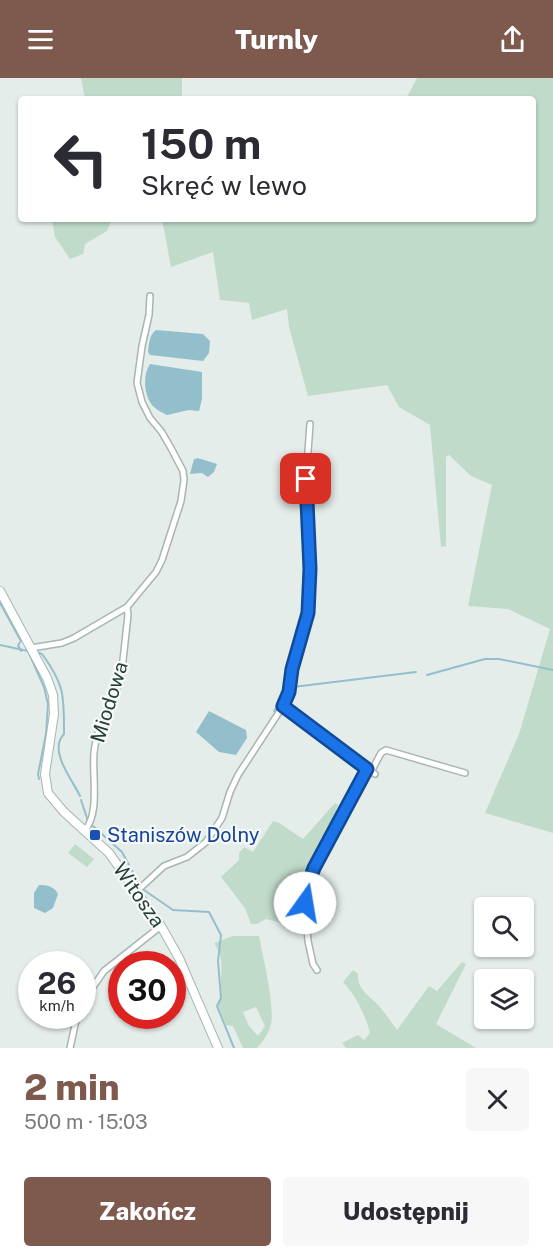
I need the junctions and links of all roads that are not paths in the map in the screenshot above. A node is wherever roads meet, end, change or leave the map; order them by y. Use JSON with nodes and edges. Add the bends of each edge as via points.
{"nodes":[{"id":1,"x":150,"y":296,"type":"dead end"},
{"id":2,"x":310,"y":424,"type":"dead end"},
{"id":3,"x":0,"y":591,"type":"edge"},
{"id":4,"x":127,"y":607,"type":"junction"},
{"id":5,"x":31,"y":648,"type":"junction"},
{"id":6,"x":283,"y":706,"type":"junction"},
{"id":7,"x":371,"y":772,"type":"junction"},
{"id":8,"x":465,"y":773,"type":"dead end"},
{"id":9,"x":85,"y":830,"type":"junction"},
{"id":10,"x":136,"y":891,"type":"junction"},
{"id":11,"x":161,"y":926,"type":"junction"},
{"id":12,"x":317,"y":970,"type":"dead end"},
{"id":13,"x":96,"y":983,"type":"edge"},
{"id":14,"x":74,"y":1029,"type":"edge"},
{"id":15,"x":70,"y":1048,"type":"edge"},
{"id":16,"x":218,"y":1048,"type":"edge"}],
"edges":[{"from":1,"to":4,"type":"street","via":[[137,383],[142,402],[171,448],[184,480],[160,565]]},
{"from":2,"to":6,"type":"street","via":[[306,479],[308,613]]},
{"from":3,"to":5,"type":"street","name":"Witosza"},
{"from":4,"to":5,"type":"street","via":[[74,638]]},
{"from":4,"to":9,"type":"street","name":"Miodowa","via":[[123,668],[95,742],[93,813]]},
{"from":5,"to":9,"type":"street","name":"Witosza","via":[[53,695],[44,781],[48,793]]},
{"from":6,"to":7,"type":"street"},
{"from":6,"to":10,"type":"street","via":[[238,775],[222,818],[206,842],[188,857],[164,866]]},
{"from":7,"to":8,"type":"street","via":[[386,750]]},
{"from":7,"to":12,"type":"street","via":[[314,868],[306,890],[308,941]]},
{"from":9,"to":10,"type":"street","name":"Witosza","via":[[109,853]]},
{"from":10,"to":11,"type":"street","name":"Witosza"},
{"from":11,"to":13,"type":"street","via":[[104,971]]},
{"from":11,"to":16,"type":"street","name":"Witosza"},
{"from":14,"to":15,"type":"street"}]}
